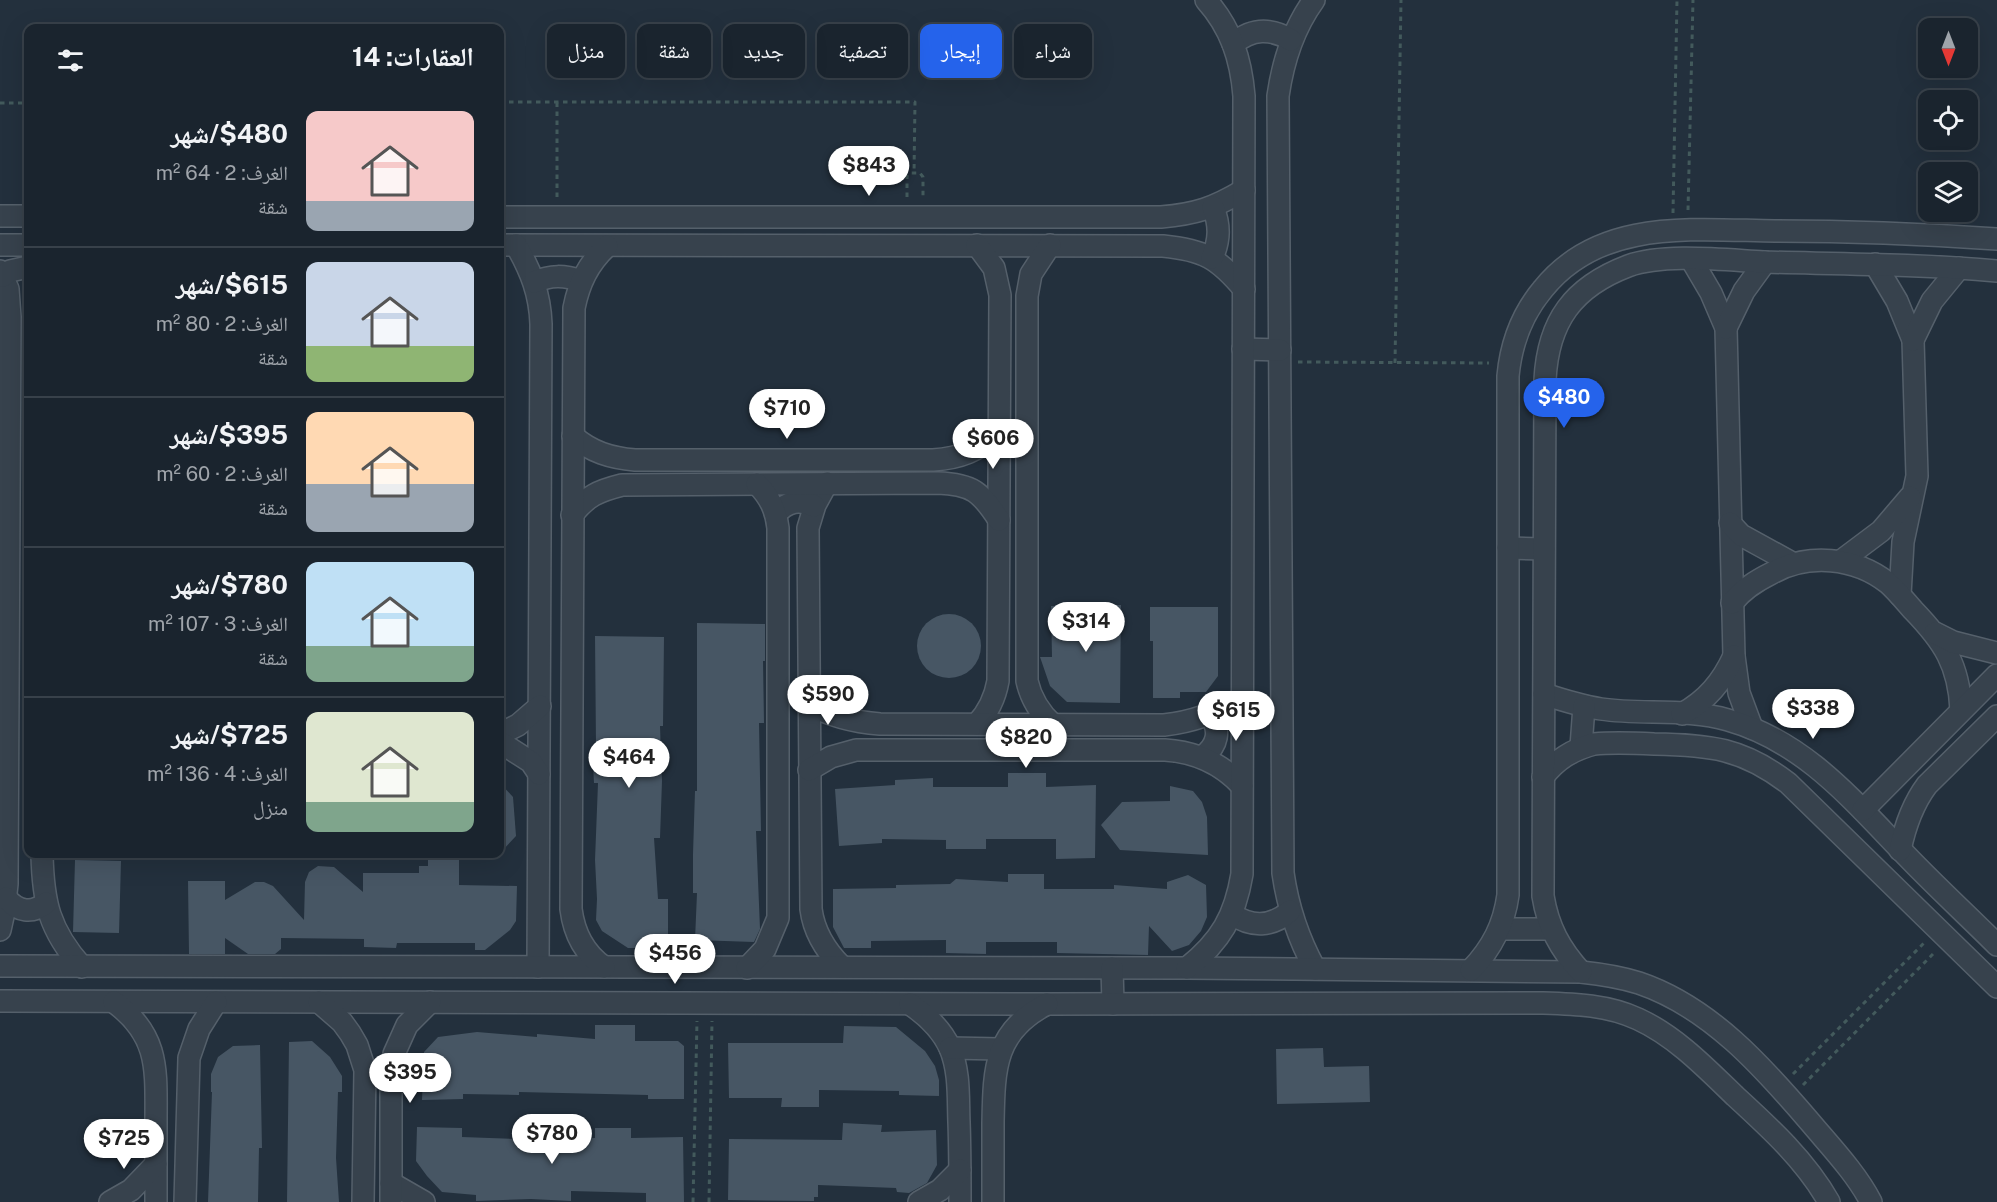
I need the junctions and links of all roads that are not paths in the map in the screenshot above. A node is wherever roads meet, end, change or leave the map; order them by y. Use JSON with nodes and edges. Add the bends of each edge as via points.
{"nodes":[{"id":1,"x":1206,"y":0,"type":"edge"},
{"id":2,"x":1314,"y":0,"type":"edge"},
{"id":3,"x":1291,"y":40,"type":"junction"},
{"id":4,"x":1233,"y":44,"type":"junction"},
{"id":5,"x":1244,"y":190,"type":"junction"},
{"id":6,"x":1213,"y":207,"type":"junction"},
{"id":7,"x":0,"y":216,"type":"edge"},
{"id":8,"x":24,"y":216,"type":"edge"},
{"id":9,"x":504,"y":217,"type":"edge"},
{"id":10,"x":739,"y":217,"type":"junction"},
{"id":11,"x":1794,"y":231,"type":"junction"},
{"id":12,"x":1997,"y":239,"type":"edge"},
{"id":13,"x":508,"y":245,"type":"edge"},
{"id":14,"x":0,"y":246,"type":"edge"},
{"id":15,"x":24,"y":246,"type":"edge"},
{"id":16,"x":607,"y":246,"type":"junction"},
{"id":17,"x":737,"y":246,"type":"junction"},
{"id":18,"x":977,"y":246,"type":"junction"},
{"id":19,"x":1050,"y":246,"type":"junction"},
{"id":20,"x":1212,"y":258,"type":"junction"},
{"id":21,"x":1690,"y":260,"type":"junction"},
{"id":22,"x":1765,"y":262,"type":"junction"},
{"id":23,"x":1794,"y":262,"type":"junction"},
{"id":24,"x":1875,"y":264,"type":"junction"},
{"id":25,"x":1959,"y":267,"type":"junction"},
{"id":26,"x":24,"y":268,"type":"edge"},
{"id":27,"x":1997,"y":271,"type":"edge"},
{"id":28,"x":2,"y":274,"type":"edge"},
{"id":29,"x":997,"y":278,"type":"junction"},
{"id":30,"x":1030,"y":278,"type":"junction"},
{"id":31,"x":581,"y":280,"type":"junction"},
{"id":32,"x":534,"y":282,"type":"junction"},
{"id":33,"x":1244,"y":289,"type":"junction"},
{"id":34,"x":1726,"y":328,"type":"junction"},
{"id":35,"x":1913,"y":340,"type":"junction"},
{"id":36,"x":1243,"y":349,"type":"junction"},
{"id":37,"x":1280,"y":356,"type":"junction"},
{"id":38,"x":5,"y":432,"type":"edge"},
{"id":39,"x":999,"y":434,"type":"junction"},
{"id":40,"x":573,"y":436,"type":"junction"},
{"id":41,"x":968,"y":454,"type":"junction"},
{"id":42,"x":621,"y":459,"type":"junction"},
{"id":43,"x":827,"y":483,"type":"junction"},
{"id":44,"x":757,"y":484,"type":"junction"},
{"id":45,"x":621,"y":485,"type":"junction"},
{"id":46,"x":966,"y":486,"type":"junction"},
{"id":47,"x":1914,"y":492,"type":"junction"},
{"id":48,"x":814,"y":506,"type":"junction"},
{"id":49,"x":5,"y":512,"type":"edge"},
{"id":50,"x":776,"y":514,"type":"junction"},
{"id":51,"x":572,"y":515,"type":"junction"},
{"id":52,"x":999,"y":520,"type":"junction"},
{"id":53,"x":1730,"y":523,"type":"junction"},
{"id":54,"x":1508,"y":548,"type":"junction"},
{"id":55,"x":1544,"y":549,"type":"junction"},
{"id":56,"x":1840,"y":561,"type":"junction"},
{"id":57,"x":1792,"y":564,"type":"junction"},
{"id":58,"x":1900,"y":596,"type":"junction"},
{"id":59,"x":1732,"y":603,"type":"junction"},
{"id":60,"x":1934,"y":632,"type":"junction"},
{"id":61,"x":1997,"y":653,"type":"edge"},
{"id":62,"x":1734,"y":656,"type":"junction"},
{"id":63,"x":1997,"y":675,"type":"edge"},
{"id":64,"x":998,"y":681,"type":"junction"},
{"id":65,"x":1027,"y":681,"type":"junction"},
{"id":66,"x":1544,"y":694,"type":"junction"},
{"id":67,"x":1242,"y":698,"type":"junction"},
{"id":68,"x":809,"y":704,"type":"junction"},
{"id":69,"x":540,"y":706,"type":"junction"},
{"id":70,"x":1584,"y":706,"type":"junction"},
{"id":71,"x":1961,"y":710,"type":"junction"},
{"id":72,"x":1682,"y":714,"type":"junction"},
{"id":73,"x":1210,"y":715,"type":"junction"},
{"id":74,"x":1997,"y":716,"type":"edge"},
{"id":75,"x":857,"y":722,"type":"junction"},
{"id":76,"x":977,"y":724,"type":"junction"},
{"id":77,"x":1053,"y":725,"type":"junction"},
{"id":78,"x":1752,"y":728,"type":"junction"},
{"id":79,"x":504,"y":732,"type":"edge"},
{"id":80,"x":504,"y":745,"type":"edge"},
{"id":81,"x":1581,"y":747,"type":"junction"},
{"id":82,"x":856,"y":750,"type":"junction"},
{"id":83,"x":1202,"y":757,"type":"junction"},
{"id":84,"x":809,"y":770,"type":"junction"},
{"id":85,"x":539,"y":774,"type":"junction"},
{"id":86,"x":1542,"y":777,"type":"junction"},
{"id":87,"x":1242,"y":786,"type":"junction"},
{"id":88,"x":1863,"y":810,"type":"junction"},
{"id":89,"x":1900,"y":850,"type":"junction"},
{"id":90,"x":42,"y":858,"type":"edge"},
{"id":91,"x":6,"y":898,"type":"junction"},
{"id":92,"x":46,"y":903,"type":"junction"},
{"id":93,"x":539,"y":909,"type":"junction"},
{"id":94,"x":570,"y":909,"type":"junction"},
{"id":95,"x":1290,"y":911,"type":"junction"},
{"id":96,"x":1232,"y":914,"type":"junction"},
{"id":97,"x":778,"y":918,"type":"junction"},
{"id":98,"x":812,"y":918,"type":"junction"},
{"id":99,"x":1500,"y":929,"type":"junction"},
{"id":100,"x":1551,"y":929,"type":"junction"},
{"id":101,"x":0,"y":930,"type":"edge"},
{"id":102,"x":1997,"y":946,"type":"edge"},
{"id":103,"x":0,"y":966,"type":"edge"},
{"id":104,"x":1976,"y":966,"type":"junction"},
{"id":105,"x":82,"y":967,"type":"junction"},
{"id":106,"x":538,"y":967,"type":"junction"},
{"id":107,"x":604,"y":967,"type":"junction"},
{"id":108,"x":655,"y":967,"type":"junction"},
{"id":109,"x":842,"y":967,"type":"junction"},
{"id":110,"x":747,"y":968,"type":"junction"},
{"id":111,"x":1112,"y":968,"type":"junction"},
{"id":112,"x":1187,"y":968,"type":"junction"},
{"id":113,"x":1316,"y":969,"type":"junction"},
{"id":114,"x":1471,"y":970,"type":"junction"},
{"id":115,"x":1581,"y":972,"type":"junction"},
{"id":116,"x":1997,"y":987,"type":"edge"},
{"id":117,"x":0,"y":1001,"type":"edge"},
{"id":118,"x":114,"y":1002,"type":"junction"},
{"id":119,"x":216,"y":1002,"type":"junction"},
{"id":120,"x":319,"y":1002,"type":"junction"},
{"id":121,"x":430,"y":1002,"type":"junction"},
{"id":122,"x":655,"y":1003,"type":"junction"},
{"id":123,"x":910,"y":1004,"type":"junction"},
{"id":124,"x":1047,"y":1004,"type":"junction"},
{"id":125,"x":1113,"y":1004,"type":"junction"},
{"id":126,"x":950,"y":1048,"type":"junction"},
{"id":127,"x":1001,"y":1049,"type":"junction"},
{"id":128,"x":156,"y":1070,"type":"junction"},
{"id":129,"x":188,"y":1070,"type":"junction"},
{"id":130,"x":365,"y":1070,"type":"junction"},
{"id":131,"x":391,"y":1070,"type":"junction"},
{"id":132,"x":156,"y":1164,"type":"junction"},
{"id":133,"x":960,"y":1170,"type":"junction"},
{"id":134,"x":391,"y":1192,"type":"edge"},
{"id":135,"x":110,"y":1202,"type":"edge"},
{"id":136,"x":156,"y":1202,"type":"edge"},
{"id":137,"x":185,"y":1202,"type":"edge"},
{"id":138,"x":363,"y":1202,"type":"edge"},
{"id":139,"x":424,"y":1202,"type":"edge"},
{"id":140,"x":919,"y":1202,"type":"edge"},
{"id":141,"x":960,"y":1202,"type":"edge"},
{"id":142,"x":993,"y":1202,"type":"edge"},
{"id":143,"x":1829,"y":1202,"type":"edge"},
{"id":144,"x":1871,"y":1202,"type":"edge"}],
"edges":[{"from":1,"to":4,"type":"street"},
{"from":2,"to":3,"type":"street"},
{"from":3,"to":4,"type":"street","via":[[1266,30],[1248,34]]},
{"from":3,"to":37,"type":"street","via":[[1278,96]]},
{"from":4,"to":5,"type":"street","via":[[1244,96]]},
{"from":5,"to":6,"type":"street"},
{"from":5,"to":33,"type":"street"},
{"from":6,"to":10,"type":"street","via":[[1161,217]]},
{"from":6,"to":20,"type":"street","via":[[1219,238]]},
{"from":7,"to":8,"type":"street"},
{"from":9,"to":10,"type":"street"},
{"from":10,"to":17,"type":"street"},
{"from":11,"to":12,"type":"street"},
{"from":11,"to":23,"type":"street"},
{"from":11,"to":54,"type":"street","via":[[1649,232],[1610,241],[1575,258],[1560,271],[1524,317],[1509,363]]},
{"from":13,"to":16,"type":"street"},
{"from":13,"to":32,"type":"street"},
{"from":14,"to":15,"type":"street"},
{"from":16,"to":17,"type":"street"},
{"from":16,"to":31,"type":"street"},
{"from":17,"to":18,"type":"street"},
{"from":18,"to":19,"type":"street"},
{"from":18,"to":29,"type":"street"},
{"from":19,"to":20,"type":"street","via":[[1163,246],[1188,249]]},
{"from":19,"to":30,"type":"street"},
{"from":20,"to":33,"type":"street"},
{"from":21,"to":22,"type":"street"},
{"from":21,"to":34,"type":"street"},
{"from":21,"to":55,"type":"street","via":[[1650,261],[1610,274],[1577,296],[1554,330],[1547,350],[1545,380]]},
{"from":22,"to":23,"type":"street"},
{"from":22,"to":34,"type":"street","via":[[1744,291]]},
{"from":23,"to":24,"type":"street"},
{"from":24,"to":25,"type":"street"},
{"from":24,"to":35,"type":"street","via":[[1897,301]]},
{"from":25,"to":27,"type":"street"},
{"from":25,"to":35,"type":"street","via":[[1932,301]]},
{"from":26,"to":28,"type":"street"},
{"from":28,"to":38,"type":"street","via":[[8,289],[10,316]]},
{"from":29,"to":30,"type":"street","via":[[1014,270]]},
{"from":29,"to":39,"type":"street"},
{"from":30,"to":65,"type":"street"},
{"from":31,"to":32,"type":"street","via":[[558,276]]},
{"from":31,"to":40,"type":"street","via":[[574,308]]},
{"from":32,"to":69,"type":"street","via":[[541,308]]},
{"from":33,"to":36,"type":"street"},
{"from":34,"to":53,"type":"street"},
{"from":35,"to":47,"type":"street","via":[[1917,458]]},
{"from":36,"to":37,"type":"street"},
{"from":36,"to":67,"type":"street"},
{"from":37,"to":95,"type":"street","via":[[1283,873]]},
{"from":38,"to":49,"type":"street"},
{"from":39,"to":41,"type":"street"},
{"from":39,"to":52,"type":"street"},
{"from":40,"to":42,"type":"street","via":[[595,451]]},
{"from":40,"to":51,"type":"street"},
{"from":41,"to":42,"type":"street","via":[[933,460]]},
{"from":41,"to":46,"type":"street","via":[[973,471]]},
{"from":42,"to":45,"type":"street","via":[[614,470]]},
{"from":43,"to":44,"type":"street"},
{"from":43,"to":46,"type":"street"},
{"from":43,"to":48,"type":"street"},
{"from":44,"to":45,"type":"street"},
{"from":44,"to":50,"type":"street"},
{"from":45,"to":51,"type":"street","via":[[589,497]]},
{"from":46,"to":52,"type":"street","via":[[979,493]]},
{"from":47,"to":56,"type":"street","via":[[1881,531]]},
{"from":47,"to":58,"type":"street","via":[[1903,542]]},
{"from":48,"to":50,"type":"street","via":[[794,502]]},
{"from":48,"to":68,"type":"street","via":[[808,528]]},
{"from":49,"to":91,"type":"street"},
{"from":50,"to":97,"type":"street"},
{"from":51,"to":94,"type":"street"},
{"from":52,"to":64,"type":"street"},
{"from":53,"to":57,"type":"street","via":[[1741,535]]},
{"from":53,"to":59,"type":"street"},
{"from":54,"to":55,"type":"street"},
{"from":54,"to":99,"type":"street","via":[[1508,895]]},
{"from":55,"to":66,"type":"street"},
{"from":56,"to":57,"type":"street"},
{"from":56,"to":58,"type":"street","via":[[1873,573]]},
{"from":57,"to":59,"type":"street","via":[[1741,591]]},
{"from":58,"to":60,"type":"street"},
{"from":59,"to":62,"type":"street"},
{"from":60,"to":61,"type":"street","via":[[1953,642]]},
{"from":60,"to":71,"type":"street","via":[[1957,675]]},
{"from":62,"to":72,"type":"street","via":[[1714,690]]},
{"from":62,"to":78,"type":"street","via":[[1739,693]]},
{"from":63,"to":71,"type":"street"},
{"from":64,"to":65,"type":"street","via":[[1010,685]]},
{"from":64,"to":76,"type":"street","via":[[986,715]]},
{"from":65,"to":77,"type":"street","via":[[1036,706]]},
{"from":66,"to":70,"type":"street"},
{"from":66,"to":86,"type":"street"},
{"from":67,"to":73,"type":"street"},
{"from":67,"to":87,"type":"street"},
{"from":68,"to":75,"type":"street"},
{"from":68,"to":84,"type":"street"},
{"from":69,"to":79,"type":"street"},
{"from":69,"to":85,"type":"street"},
{"from":70,"to":72,"type":"street"},
{"from":70,"to":81,"type":"street"},
{"from":71,"to":88,"type":"street"},
{"from":72,"to":78,"type":"street","via":[[1714,717]]},
{"from":73,"to":77,"type":"street","via":[[1164,725]]},
{"from":73,"to":83,"type":"street","via":[[1217,736]]},
{"from":74,"to":89,"type":"street","via":[[1918,796]]},
{"from":75,"to":76,"type":"street"},
{"from":75,"to":82,"type":"street","via":[[847,726],[843,736],[847,746]]},
{"from":76,"to":77,"type":"street"},
{"from":78,"to":88,"type":"street","via":[[1787,745]]},
{"from":80,"to":85,"type":"street","via":[[531,762]]},
{"from":81,"to":86,"type":"street","via":[[1559,759]]},
{"from":81,"to":104,"type":"street","via":[[1607,743],[1686,745],[1730,751],[1751,759],[1788,783]]},
{"from":82,"to":83,"type":"street","via":[[1165,750]]},
{"from":82,"to":84,"type":"street","via":[[831,757]]},
{"from":83,"to":87,"type":"street","via":[[1224,769]]},
{"from":84,"to":98,"type":"street"},
{"from":85,"to":93,"type":"street"},
{"from":86,"to":100,"type":"street","via":[[1543,896]]},
{"from":87,"to":96,"type":"street","via":[[1242,874]]},
{"from":88,"to":89,"type":"street"},
{"from":89,"to":102,"type":"street"},
{"from":90,"to":92,"type":"street"},
{"from":91,"to":92,"type":"street","via":[[15,907],[27,910]]},
{"from":91,"to":101,"type":"street"},
{"from":92,"to":105,"type":"street","via":[[62,941]]},
{"from":93,"to":94,"type":"street","via":[[553,918]]},
{"from":93,"to":106,"type":"street"},
{"from":94,"to":107,"type":"street","via":[[581,942]]},
{"from":95,"to":96,"type":"street","via":[[1266,924],[1248,923]]},
{"from":95,"to":113,"type":"street"},
{"from":96,"to":112,"type":"street","via":[[1214,944]]},
{"from":97,"to":98,"type":"street","via":[[795,926]]},
{"from":97,"to":110,"type":"street","via":[[765,949]]},
{"from":98,"to":109,"type":"street","via":[[824,947]]},
{"from":99,"to":100,"type":"street"},
{"from":99,"to":114,"type":"street"},
{"from":100,"to":115,"type":"street"},
{"from":102,"to":104,"type":"street"},
{"from":103,"to":105,"type":"street"},
{"from":104,"to":116,"type":"street"},
{"from":105,"to":106,"type":"street"},
{"from":106,"to":107,"type":"street"},
{"from":107,"to":108,"type":"street"},
{"from":108,"to":110,"type":"street"},
{"from":108,"to":122,"type":"street"},
{"from":109,"to":110,"type":"street"},
{"from":109,"to":111,"type":"street"},
{"from":111,"to":112,"type":"street"},
{"from":111,"to":125,"type":"street"},
{"from":112,"to":113,"type":"street"},
{"from":113,"to":114,"type":"street"},
{"from":114,"to":115,"type":"street"},
{"from":115,"to":144,"type":"street","via":[[1609,975],[1666,994],[1717,1026],[1784,1093],[1851,1171]]},
{"from":117,"to":118,"type":"street"},
{"from":118,"to":119,"type":"street"},
{"from":118,"to":128,"type":"street","via":[[146,1038]]},
{"from":119,"to":120,"type":"street"},
{"from":119,"to":129,"type":"street","via":[[193,1043]]},
{"from":120,"to":121,"type":"street"},
{"from":120,"to":130,"type":"street","via":[[350,1033]]},
{"from":121,"to":122,"type":"street"},
{"from":121,"to":131,"type":"street","via":[[408,1025]]},
{"from":122,"to":123,"type":"street"},
{"from":123,"to":124,"type":"street"},
{"from":123,"to":126,"type":"street","via":[[930,1019]]},
{"from":124,"to":125,"type":"street"},
{"from":124,"to":127,"type":"street","via":[[1020,1023]]},
{"from":125,"to":143,"type":"street","via":[[1543,1003],[1592,1005],[1615,1011],[1658,1029],[1677,1043],[1780,1139],[1806,1167]]},
{"from":126,"to":127,"type":"street"},
{"from":126,"to":133,"type":"street","via":[[958,1088]]},
{"from":127,"to":142,"type":"street","via":[[994,1085]]},
{"from":128,"to":129,"type":"street"},
{"from":128,"to":132,"type":"street"},
{"from":129,"to":137,"type":"street"},
{"from":130,"to":131,"type":"street"},
{"from":130,"to":138,"type":"street"},
{"from":131,"to":134,"type":"street"},
{"from":132,"to":135,"type":"street","via":[[131,1190]]},
{"from":132,"to":136,"type":"street"},
{"from":133,"to":140,"type":"street","via":[[940,1190]]},
{"from":133,"to":141,"type":"street"},
{"from":134,"to":139,"type":"street"}]}
